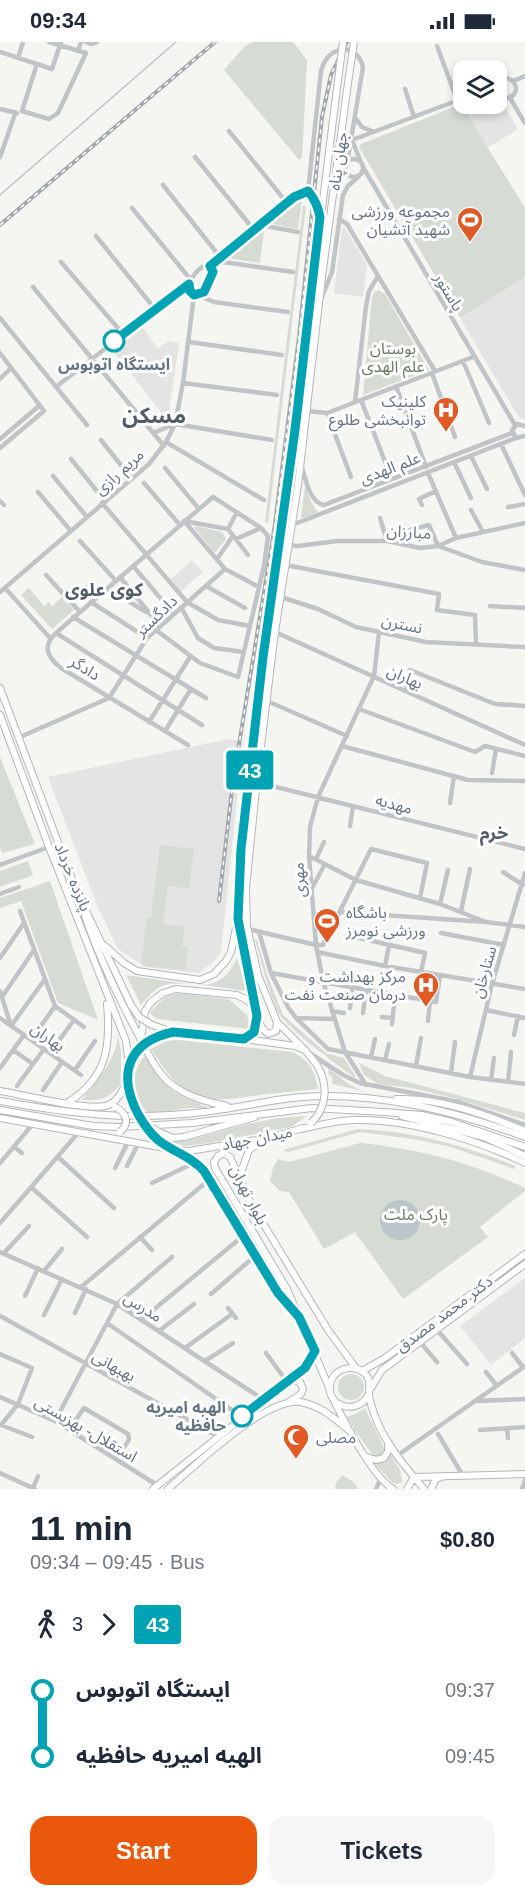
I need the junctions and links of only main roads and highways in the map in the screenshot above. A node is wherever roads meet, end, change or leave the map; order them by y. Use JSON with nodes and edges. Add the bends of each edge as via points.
{"nodes":[{"id":1,"x":343,"y":42,"type":"edge"},
{"id":2,"x":354,"y":42,"type":"edge"},
{"id":3,"x":0,"y":687,"type":"edge"},
{"id":4,"x":0,"y":715,"type":"edge"},
{"id":5,"x":76,"y":890,"type":"junction"},
{"id":6,"x":238,"y":919,"type":"junction"},
{"id":7,"x":101,"y":942,"type":"junction"},
{"id":8,"x":107,"y":997,"type":"junction"},
{"id":9,"x":257,"y":1013,"type":"junction"},
{"id":10,"x":277,"y":1022,"type":"junction"},
{"id":11,"x":173,"y":1032,"type":"junction"},
{"id":12,"x":141,"y":1039,"type":"junction"},
{"id":13,"x":244,"y":1039,"type":"junction"},
{"id":14,"x":305,"y":1050,"type":"junction"},
{"id":15,"x":129,"y":1066,"type":"junction"},
{"id":16,"x":127,"y":1082,"type":"junction"},
{"id":17,"x":0,"y":1091,"type":"edge"},
{"id":18,"x":385,"y":1099,"type":"junction"},
{"id":19,"x":0,"y":1101,"type":"edge"},
{"id":20,"x":67,"y":1103,"type":"junction"},
{"id":21,"x":105,"y":1106,"type":"junction"},
{"id":22,"x":230,"y":1107,"type":"junction"},
{"id":23,"x":0,"y":1110,"type":"edge"},
{"id":24,"x":384,"y":1112,"type":"junction"},
{"id":25,"x":266,"y":1113,"type":"junction"},
{"id":26,"x":0,"y":1118,"type":"edge"},
{"id":27,"x":301,"y":1129,"type":"junction"},
{"id":28,"x":525,"y":1131,"type":"edge"},
{"id":29,"x":157,"y":1134,"type":"junction"},
{"id":30,"x":525,"y":1137,"type":"edge"},
{"id":31,"x":107,"y":1138,"type":"junction"},
{"id":32,"x":269,"y":1138,"type":"junction"},
{"id":33,"x":525,"y":1147,"type":"edge"},
{"id":34,"x":176,"y":1150,"type":"junction"},
{"id":35,"x":525,"y":1156,"type":"edge"},
{"id":36,"x":525,"y":1163,"type":"edge"},
{"id":37,"x":239,"y":1179,"type":"junction"},
{"id":38,"x":525,"y":1254,"type":"edge"},
{"id":39,"x":525,"y":1264,"type":"edge"},
{"id":40,"x":299,"y":1317,"type":"junction"},
{"id":41,"x":315,"y":1351,"type":"junction"},
{"id":42,"x":377,"y":1364,"type":"junction"},
{"id":43,"x":359,"y":1370,"type":"junction"},
{"id":44,"x":382,"y":1370,"type":"junction"},
{"id":45,"x":288,"y":1381,"type":"junction"},
{"id":46,"x":370,"y":1391,"type":"junction"},
{"id":47,"x":331,"y":1393,"type":"junction"},
{"id":48,"x":287,"y":1402,"type":"junction"},
{"id":49,"x":351,"y":1432,"type":"junction"},
{"id":50,"x":388,"y":1441,"type":"junction"},
{"id":51,"x":367,"y":1457,"type":"junction"},
{"id":52,"x":525,"y":1474,"type":"edge"},
{"id":53,"x":443,"y":1476,"type":"junction"},
{"id":54,"x":414,"y":1477,"type":"junction"},
{"id":55,"x":155,"y":1487,"type":"edge"},
{"id":56,"x":168,"y":1489,"type":"edge"},
{"id":57,"x":393,"y":1489,"type":"edge"},
{"id":58,"x":406,"y":1489,"type":"edge"},
{"id":59,"x":424,"y":1489,"type":"edge"},
{"id":60,"x":431,"y":1489,"type":"edge"}],
"edges":[{"from":1,"to":6,"type":"main road","name":"جهان پناه","bridge":true,"via":[[262,668],[241,849]]},
{"from":2,"to":10,"type":"main road","name":"جهان پناه","bridge":true,"via":[[256,782],[246,888],[248,930],[258,975]]},
{"from":3,"to":5,"type":"main road","name":"پانزده خرداد"},
{"from":4,"to":8,"type":"main road","name":"پانزده خرداد"},
{"from":5,"to":7,"type":"main road","name":"پانزده خرداد"},
{"from":5,"to":12,"type":"main road","via":[[106,971]]},
{"from":6,"to":7,"type":"main road","via":[[226,961],[214,974],[200,980],[137,971]]},
{"from":6,"to":9,"type":"main road","name":"جهان پناه"},
{"from":7,"to":11,"type":"main road","name":"پانزده خرداد","bridge":true,"via":[[139,1017]]},
{"from":8,"to":15,"type":"main road","name":"پانزده خرداد","via":[[126,1041]]},
{"from":8,"to":20,"type":"main road","via":[[109,1039],[105,1058],[86,1088]]},
{"from":9,"to":10,"type":"main road","via":[[268,1034],[276,1031]]},
{"from":9,"to":12,"type":"main road","via":[[237,995],[176,989],[163,993],[144,1011]]},
{"from":9,"to":13,"type":"main road","via":[[254,1032]]},
{"from":10,"to":14,"type":"main road","name":"جهان پناه"},
{"from":11,"to":13,"type":"main road"},
{"from":11,"to":15,"type":"main road","bridge":true,"via":[[146,1044]]},
{"from":12,"to":22,"type":"main road","via":[[172,1084],[192,1097]]},
{"from":13,"to":14,"type":"main road"},
{"from":14,"to":27,"type":"main road","name":"میدان جهاد","bridge":true,"via":[[323,1076],[324,1099],[321,1110]]},
{"from":15,"to":16,"type":"main road"},
{"from":16,"to":21,"type":"main road","via":[[118,1098]]},
{"from":16,"to":29,"type":"main road","bridge":true,"via":[[145,1125]]},
{"from":17,"to":20,"type":"main road"},
{"from":18,"to":22,"type":"main road","via":[[313,1096]]},
{"from":18,"to":28,"type":"main road","via":[[430,1101]]},
{"from":18,"to":30,"type":"main road","via":[[478,1120]]},
{"from":19,"to":22,"type":"main road","via":[[118,1117]]},
{"from":20,"to":21,"type":"main road"},
{"from":21,"to":31,"type":"main road","bridge":true,"via":[[115,1107],[127,1119],[120,1132]]},
{"from":23,"to":25,"type":"main road","via":[[120,1127],[192,1124]]},
{"from":24,"to":25,"type":"main road","via":[[312,1108]]},
{"from":24,"to":33,"type":"main road","via":[[452,1122]]},
{"from":24,"to":35,"type":"main road","via":[[484,1137]]},
{"from":25,"to":29,"type":"main road","via":[[184,1137]]},
{"from":26,"to":31,"type":"main road"},
{"from":27,"to":32,"type":"main road","name":"میدان جهاد"},
{"from":27,"to":36,"type":"main road","via":[[350,1120],[390,1122],[465,1139]]},
{"from":29,"to":34,"type":"main road"},
{"from":31,"to":34,"type":"main road"},
{"from":32,"to":34,"type":"main road","name":"میدان جهاد"},
{"from":32,"to":37,"type":"main road","via":[[249,1150]]},
{"from":34,"to":40,"type":"main road","name":"بلوار تهران","via":[[196,1162],[210,1179],[278,1293]]},
{"from":37,"to":40,"type":"main road","name":"بلوار تهران","via":[[230,1157],[224,1153],[218,1156],[215,1168],[287,1289]]},
{"from":37,"to":43,"type":"main road","name":"بلوار تهران","via":[[328,1330]]},
{"from":38,"to":42,"type":"main road","name":"دکتر محمد مصدق"},
{"from":39,"to":44,"type":"main road","name":"دکتر محمد مصدق"},
{"from":40,"to":41,"type":"main road","name":"بلوار تهران"},
{"from":41,"to":45,"type":"main road","via":[[308,1365]]},
{"from":41,"to":47,"type":"main road","name":"بلوار تهران"},
{"from":42,"to":43,"type":"main road","name":"دکتر محمد مصدق"},
{"from":42,"to":44,"type":"main road"},
{"from":43,"to":46,"type":"main road","via":[[369,1382]]},
{"from":43,"to":47,"type":"main road","via":[[337,1372]]},
{"from":44,"to":46,"type":"main road","name":"دکتر محمد مصدق"},
{"from":45,"to":48,"type":"main road","via":[[300,1383],[303,1389]]},
{"from":45,"to":55,"type":"main road"},
{"from":46,"to":47,"type":"main road","via":[[361,1404],[349,1407],[336,1402]]},
{"from":46,"to":50,"type":"main road","via":[[376,1418]]},
{"from":47,"to":49,"type":"main road","name":"بلوار تهران"},
{"from":48,"to":49,"type":"main road","via":[[302,1402],[321,1409]]},
{"from":48,"to":56,"type":"main road","via":[[238,1430]]},
{"from":49,"to":51,"type":"main road","name":"بلوار تهران"},
{"from":50,"to":51,"type":"main road","via":[[384,1458]]},
{"from":50,"to":54,"type":"main road"},
{"from":51,"to":57,"type":"main road","name":"بلوار تهران"},
{"from":52,"to":53,"type":"main road"},
{"from":53,"to":54,"type":"main road"},
{"from":53,"to":60,"type":"main road","via":[[436,1479]]},
{"from":54,"to":58,"type":"main road"},
{"from":54,"to":59,"type":"main road"}]}
